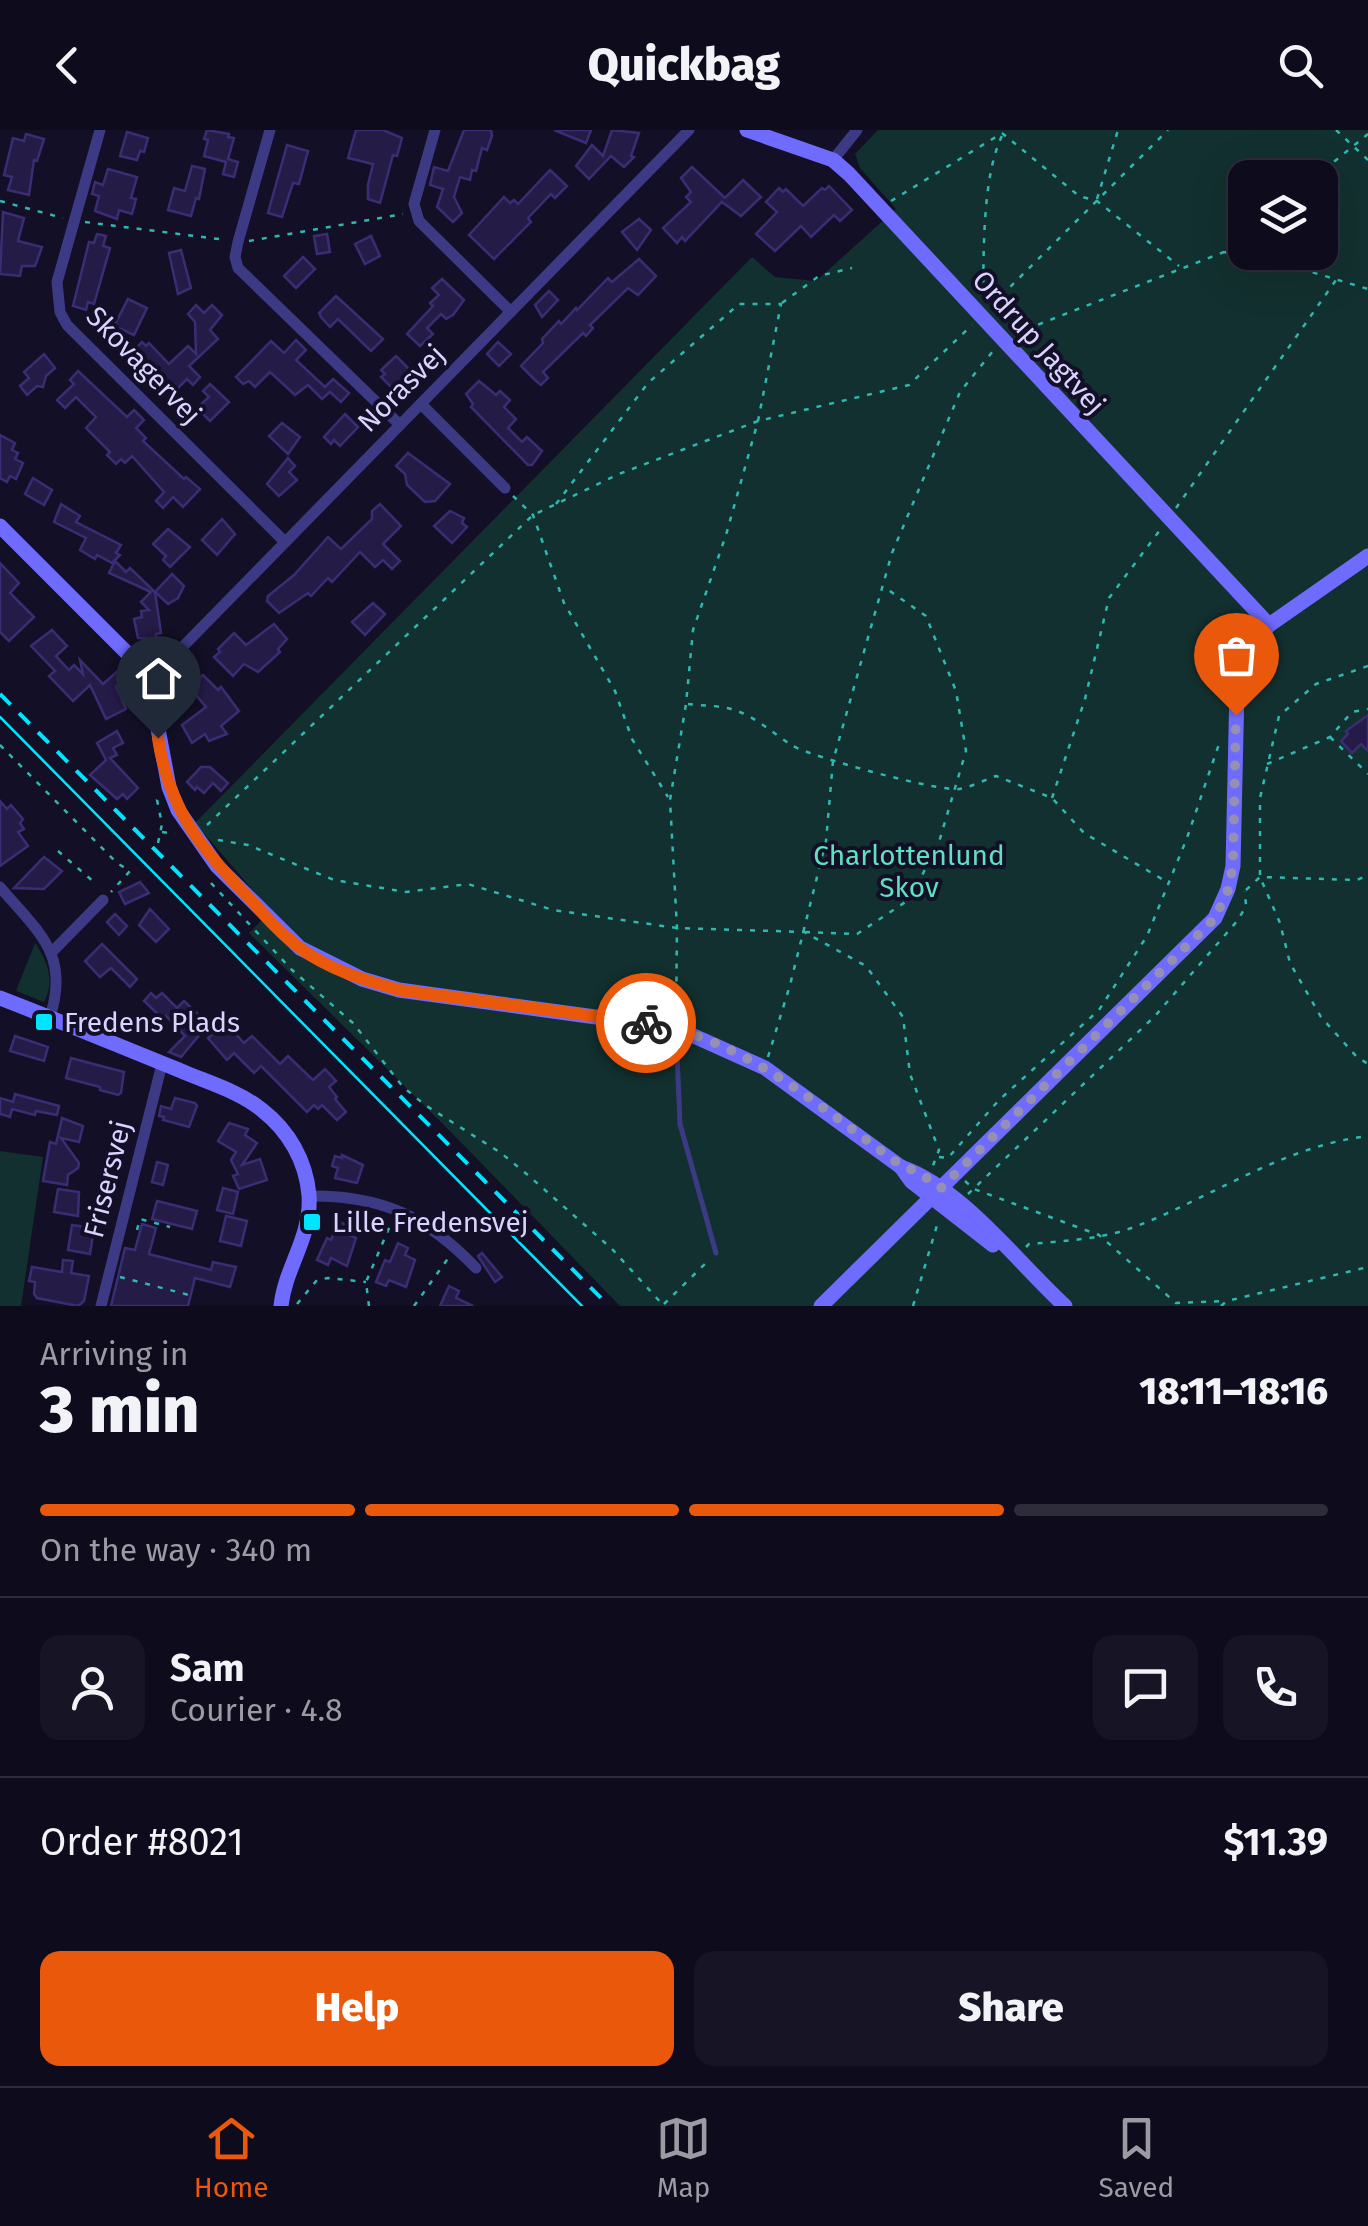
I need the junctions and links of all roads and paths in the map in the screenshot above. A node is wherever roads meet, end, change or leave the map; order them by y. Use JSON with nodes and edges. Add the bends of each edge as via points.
{"nodes":[{"id":1,"x":100,"y":130,"type":"edge"},
{"id":2,"x":270,"y":130,"type":"edge"},
{"id":3,"x":434,"y":130,"type":"edge"},
{"id":4,"x":689,"y":130,"type":"edge"},
{"id":5,"x":747,"y":130,"type":"edge"},
{"id":6,"x":857,"y":130,"type":"edge"},
{"id":7,"x":1118,"y":130,"type":"edge"},
{"id":8,"x":1168,"y":130,"type":"edge"},
{"id":9,"x":1336,"y":130,"type":"edge"},
{"id":10,"x":1003,"y":131,"type":"edge"},
{"id":11,"x":1368,"y":134,"type":"edge"},
{"id":12,"x":1355,"y":147,"type":"junction"},
{"id":13,"x":833,"y":160,"type":"junction"},
{"id":14,"x":1338,"y":160,"type":"edge"},
{"id":15,"x":1368,"y":160,"type":"edge"},
{"id":16,"x":1097,"y":200,"type":"junction"},
{"id":17,"x":0,"y":201,"type":"edge"},
{"id":18,"x":881,"y":208,"type":"junction"},
{"id":19,"x":415,"y":212,"type":"junction"},
{"id":20,"x":75,"y":221,"type":"junction"},
{"id":21,"x":238,"y":242,"type":"junction"},
{"id":22,"x":1228,"y":249,"type":"edge"},
{"id":23,"x":1224,"y":252,"type":"junction"},
{"id":24,"x":852,"y":268,"type":"dead end"},
{"id":25,"x":1181,"y":268,"type":"junction"},
{"id":26,"x":1368,"y":289,"type":"edge"},
{"id":27,"x":781,"y":304,"type":"junction"},
{"id":28,"x":511,"y":312,"type":"junction"},
{"id":29,"x":981,"y":316,"type":"junction"},
{"id":30,"x":1002,"y":340,"type":"junction"},
{"id":31,"x":421,"y":404,"type":"junction"},
{"id":32,"x":758,"y":420,"type":"junction"},
{"id":33,"x":400,"y":425,"type":"junction"},
{"id":34,"x":504,"y":488,"type":"joint"},
{"id":35,"x":555,"y":505,"type":"junction"},
{"id":36,"x":533,"y":515,"type":"junction"},
{"id":37,"x":0,"y":526,"type":"edge"},
{"id":38,"x":284,"y":542,"type":"junction"},
{"id":39,"x":1368,"y":556,"type":"edge"},
{"id":40,"x":882,"y":586,"type":"junction"},
{"id":41,"x":1269,"y":625,"type":"junction"},
{"id":42,"x":1368,"y":666,"type":"edge"},
{"id":43,"x":146,"y":680,"type":"junction"},
{"id":44,"x":686,"y":704,"type":"junction"},
{"id":45,"x":1368,"y":710,"type":"edge"},
{"id":46,"x":1236,"y":737,"type":"junction"},
{"id":47,"x":1330,"y":737,"type":"junction"},
{"id":48,"x":0,"y":745,"type":"edge"},
{"id":49,"x":834,"y":761,"type":"junction"},
{"id":50,"x":1266,"y":764,"type":"junction"},
{"id":51,"x":1368,"y":774,"type":"edge"},
{"id":52,"x":168,"y":787,"type":"junction"},
{"id":53,"x":956,"y":790,"type":"junction"},
{"id":54,"x":670,"y":800,"type":"junction"},
{"id":55,"x":195,"y":836,"type":"junction"},
{"id":56,"x":158,"y":843,"type":"dead end"},
{"id":57,"x":58,"y":850,"type":"dead end"},
{"id":58,"x":218,"y":866,"type":"junction"},
{"id":59,"x":1368,"y":875,"type":"edge"},
{"id":60,"x":1260,"y":877,"type":"junction"},
{"id":61,"x":95,"y":883,"type":"dead end"},
{"id":62,"x":1169,"y":883,"type":"junction"},
{"id":63,"x":0,"y":886,"type":"edge"},
{"id":64,"x":1238,"y":889,"type":"dead end"},
{"id":65,"x":1246,"y":891,"type":"junction"},
{"id":66,"x":103,"y":900,"type":"joint"},
{"id":67,"x":677,"y":928,"type":"junction"},
{"id":68,"x":804,"y":932,"type":"junction"},
{"id":69,"x":52,"y":952,"type":"junction"},
{"id":70,"x":0,"y":998,"type":"edge"},
{"id":71,"x":50,"y":1017,"type":"junction"},
{"id":72,"x":676,"y":1028,"type":"junction"},
{"id":73,"x":162,"y":1064,"type":"junction"},
{"id":74,"x":1368,"y":1064,"type":"edge"},
{"id":75,"x":765,"y":1068,"type":"junction"},
{"id":76,"x":1368,"y":1136,"type":"edge"},
{"id":77,"x":936,"y":1156,"type":"junction"},
{"id":78,"x":902,"y":1166,"type":"junction"},
{"id":79,"x":924,"y":1176,"type":"junction"},
{"id":80,"x":974,"y":1189,"type":"junction"},
{"id":81,"x":936,"y":1193,"type":"junction"},
{"id":82,"x":309,"y":1196,"type":"junction"},
{"id":83,"x":954,"y":1207,"type":"junction"},
{"id":84,"x":398,"y":1211,"type":"junction"},
{"id":85,"x":170,"y":1228,"type":"dead end"},
{"id":86,"x":137,"y":1230,"type":"dead end"},
{"id":87,"x":1099,"y":1235,"type":"junction"},
{"id":88,"x":456,"y":1248,"type":"junction"},
{"id":89,"x":716,"y":1253,"type":"joint"},
{"id":90,"x":1019,"y":1263,"type":"junction"},
{"id":91,"x":1368,"y":1267,"type":"edge"},
{"id":92,"x":476,"y":1268,"type":"dead end"},
{"id":93,"x":109,"y":1274,"type":"junction"},
{"id":94,"x":366,"y":1282,"type":"junction"},
{"id":95,"x":189,"y":1295,"type":"dead end"},
{"id":96,"x":281,"y":1302,"type":"edge"},
{"id":97,"x":1227,"y":1302,"type":"junction"},
{"id":98,"x":100,"y":1306,"type":"edge"},
{"id":99,"x":369,"y":1306,"type":"edge"},
{"id":100,"x":414,"y":1306,"type":"edge"},
{"id":101,"x":663,"y":1306,"type":"edge"},
{"id":102,"x":821,"y":1306,"type":"edge"},
{"id":103,"x":913,"y":1306,"type":"edge"},
{"id":104,"x":1065,"y":1306,"type":"edge"},
{"id":105,"x":1221,"y":1306,"type":"edge"}],
"edges":[{"from":1,"to":20,"type":"street","name":"Skovagervej"},
{"from":2,"to":21,"type":"street"},
{"from":3,"to":19,"type":"street"},
{"from":4,"to":28,"type":"street","name":"Norasvej"},
{"from":5,"to":13,"type":"street","name":"Ordrup Jagtvej"},
{"from":6,"to":13,"type":"street"},
{"from":7,"to":16,"type":"path"},
{"from":8,"to":16,"type":"path"},
{"from":9,"to":12,"type":"path"},
{"from":10,"to":16,"type":"path","via":[[1079,196]]},
{"from":10,"to":18,"type":"path"},
{"from":10,"to":29,"type":"path","via":[[984,230]]},
{"from":11,"to":12,"type":"path"},
{"from":12,"to":14,"type":"path"},
{"from":12,"to":15,"type":"path"},
{"from":13,"to":18,"type":"street","name":"Ordrup Jagtvej"},
{"from":16,"to":25,"type":"path"},
{"from":16,"to":29,"type":"path"},
{"from":17,"to":20,"type":"path"},
{"from":18,"to":29,"type":"street","name":"Ordrup Jagtvej"},
{"from":19,"to":21,"type":"path"},
{"from":19,"to":28,"type":"street"},
{"from":20,"to":21,"type":"path"},
{"from":20,"to":38,"type":"street","name":"Skovagervej","via":[[57,282],[67,325]]},
{"from":21,"to":33,"type":"street","via":[[238,268]]},
{"from":22,"to":23,"type":"path"},
{"from":23,"to":25,"type":"path"},
{"from":23,"to":26,"type":"path"},
{"from":24,"to":27,"type":"path","via":[[819,276]]},
{"from":25,"to":30,"type":"path"},
{"from":27,"to":32,"type":"path"},
{"from":27,"to":35,"type":"path","via":[[739,304],[648,383]]},
{"from":28,"to":31,"type":"street","name":"Norasvej"},
{"from":29,"to":30,"type":"street","name":"Ordrup Jagtvej"},
{"from":29,"to":32,"type":"path","via":[[909,385]]},
{"from":30,"to":40,"type":"path","via":[[960,392]]},
{"from":30,"to":41,"type":"street","name":"Ordrup Jagtvej"},
{"from":31,"to":33,"type":"street","name":"Norasvej"},
{"from":31,"to":34,"type":"street"},
{"from":32,"to":35,"type":"path"},
{"from":32,"to":44,"type":"path","via":[[693,630]]},
{"from":33,"to":38,"type":"street","name":"Norasvej"},
{"from":34,"to":36,"type":"path"},
{"from":35,"to":36,"type":"path"},
{"from":36,"to":54,"type":"path","via":[[564,603]]},
{"from":36,"to":55,"type":"path"},
{"from":37,"to":43,"type":"street","via":[[137,663]]},
{"from":38,"to":43,"type":"street","name":"Norasvej"},
{"from":39,"to":41,"type":"street"},
{"from":40,"to":49,"type":"path"},
{"from":40,"to":53,"type":"path","via":[[926,616],[956,691],[966,751]]},
{"from":41,"to":46,"type":"street","via":[[1242,663]]},
{"from":42,"to":50,"type":"path","via":[[1316,684],[1279,716]]},
{"from":43,"to":52,"type":"street"},
{"from":44,"to":49,"type":"path","via":[[736,710],[793,746]]},
{"from":44,"to":54,"type":"path"},
{"from":45,"to":47,"type":"path","via":[[1352,712]]},
{"from":46,"to":62,"type":"path","via":[[1219,742]]},
{"from":46,"to":81,"type":"street","via":[[1233,866],[1215,918]]},
{"from":47,"to":50,"type":"path"},
{"from":47,"to":51,"type":"path"},
{"from":48,"to":66,"type":"path","via":[[130,871]]},
{"from":49,"to":53,"type":"path"},
{"from":49,"to":68,"type":"path","via":[[826,841]]},
{"from":50,"to":60,"type":"path"},
{"from":52,"to":55,"type":"street"},
{"from":52,"to":56,"type":"path","via":[[157,800]]},
{"from":53,"to":62,"type":"path","via":[[996,776],[1052,798],[1084,833]]},
{"from":53,"to":68,"type":"path","via":[[940,842],[910,899],[857,934]]},
{"from":54,"to":67,"type":"path"},
{"from":55,"to":58,"type":"street"},
{"from":55,"to":67,"type":"path","via":[[248,845],[334,880],[406,892],[468,884],[553,910]]},
{"from":57,"to":61,"type":"path"},
{"from":58,"to":72,"type":"street","via":[[300,948],[362,979],[410,992]]},
{"from":58,"to":101,"type":"path","via":[[211,883],[292,970],[353,1023],[404,1087],[501,1152],[612,1249]]},
{"from":59,"to":60,"type":"path"},
{"from":60,"to":65,"type":"path"},
{"from":60,"to":74,"type":"path","via":[[1290,963],[1322,1017]]},
{"from":62,"to":77,"type":"path","via":[[1147,936],[1099,1010],[999,1100],[948,1158]]},
{"from":63,"to":69,"type":"street"},
{"from":64,"to":65,"type":"path"},
{"from":65,"to":80,"type":"path","via":[[1238,920],[1155,1016]]},
{"from":66,"to":69,"type":"street"},
{"from":67,"to":68,"type":"path"},
{"from":67,"to":72,"type":"path"},
{"from":68,"to":75,"type":"path"},
{"from":68,"to":77,"type":"path","via":[[866,966],[903,1017],[910,1074]]},
{"from":69,"to":71,"type":"street","via":[[59,981]]},
{"from":70,"to":71,"type":"street"},
{"from":71,"to":73,"type":"street"},
{"from":72,"to":75,"type":"street"},
{"from":72,"to":89,"type":"lane","via":[[680,1124]]},
{"from":73,"to":82,"type":"street","via":[[240,1096],[278,1124],[306,1171]]},
{"from":73,"to":93,"type":"street","name":"Frisersvej"},
{"from":75,"to":78,"type":"street"},
{"from":76,"to":87,"type":"path","via":[[1275,1161],[1134,1228]]},
{"from":77,"to":79,"type":"path"},
{"from":78,"to":79,"type":"street"},
{"from":78,"to":81,"type":"street","via":[[911,1181]]},
{"from":79,"to":81,"type":"street"},
{"from":80,"to":83,"type":"path"},
{"from":80,"to":87,"type":"path"},
{"from":81,"to":83,"type":"street"},
{"from":81,"to":102,"type":"street"},
{"from":82,"to":84,"type":"street"},
{"from":82,"to":96,"type":"street","via":[[304,1241]]},
{"from":83,"to":90,"type":"street"},
{"from":83,"to":103,"type":"path","via":[[936,1223]]},
{"from":84,"to":88,"type":"street"},
{"from":84,"to":94,"type":"path"},
{"from":85,"to":86,"type":"path","via":[[140,1219]]},
{"from":87,"to":90,"type":"path","via":[[1029,1244]]},
{"from":87,"to":97,"type":"path","via":[[1176,1302]]},
{"from":88,"to":92,"type":"street"},
{"from":88,"to":100,"type":"path"},
{"from":89,"to":101,"type":"path"},
{"from":90,"to":104,"type":"street"},
{"from":91,"to":97,"type":"path"},
{"from":93,"to":95,"type":"path"},
{"from":93,"to":98,"type":"street","name":"Frisersvej"},
{"from":94,"to":96,"type":"path","via":[[317,1280],[298,1304]]},
{"from":94,"to":99,"type":"path"},
{"from":97,"to":105,"type":"path"}]}
